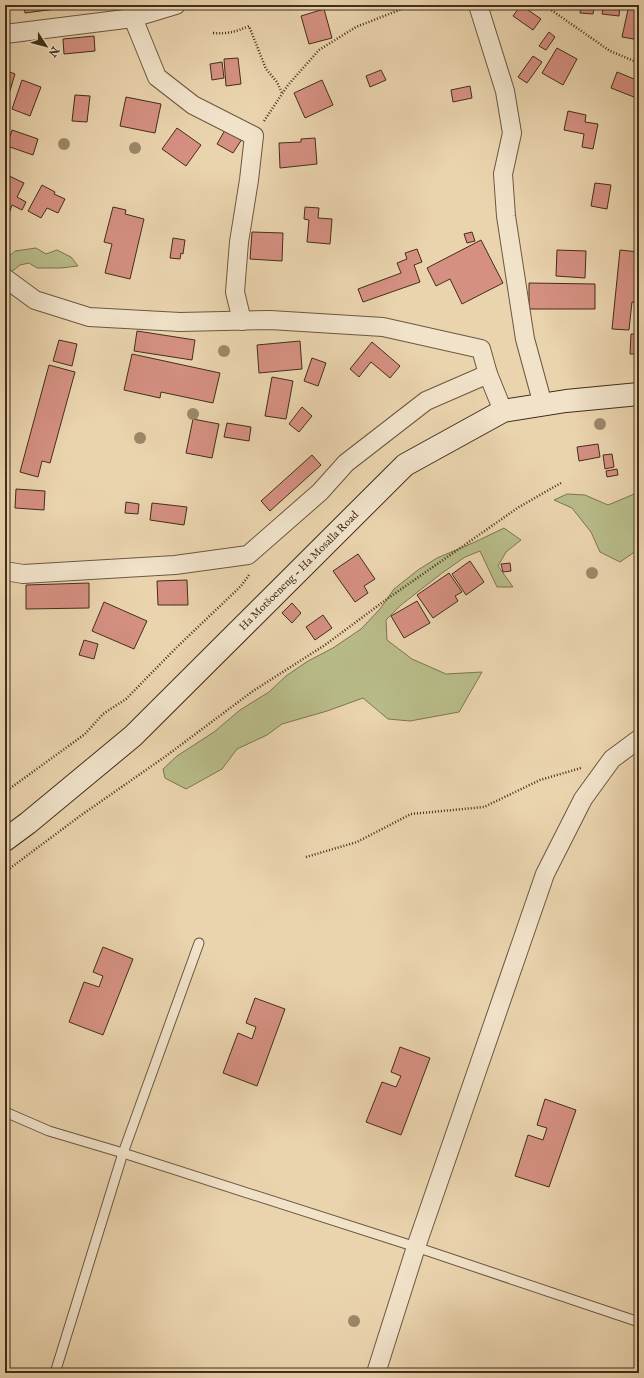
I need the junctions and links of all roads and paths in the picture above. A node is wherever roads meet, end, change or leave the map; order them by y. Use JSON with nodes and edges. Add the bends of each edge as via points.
{"nodes":[{"id":1,"x":176,"y":5,"type":"edge"},
{"id":2,"x":412,"y":5,"type":"edge"},
{"id":3,"x":478,"y":5,"type":"edge"},
{"id":4,"x":544,"y":5,"type":"edge"},
{"id":5,"x":133,"y":18,"type":"junction"},
{"id":6,"x":213,"y":33,"type":"dead end"},
{"id":7,"x":5,"y":34,"type":"edge"},
{"id":8,"x":639,"y":63,"type":"edge"},
{"id":9,"x":282,"y":93,"type":"junction"},
{"id":10,"x":254,"y":136,"type":"junction"},
{"id":11,"x":5,"y":278,"type":"edge"},
{"id":12,"x":242,"y":321,"type":"junction"},
{"id":13,"x":488,"y":374,"type":"junction"},
{"id":14,"x":639,"y":394,"type":"edge"},
{"id":15,"x":543,"y":405,"type":"junction"},
{"id":16,"x":503,"y":411,"type":"junction"},
{"id":17,"x":561,"y":483,"type":"dead end"},
{"id":18,"x":254,"y":550,"type":"junction"},
{"id":19,"x":5,"y":571,"type":"edge"},
{"id":20,"x":639,"y":739,"type":"edge"},
{"id":21,"x":612,"y":759,"type":"junction"},
{"id":22,"x":5,"y":792,"type":"edge"},
{"id":23,"x":5,"y":840,"type":"edge"},
{"id":24,"x":306,"y":857,"type":"dead end"},
{"id":25,"x":5,"y":872,"type":"edge"},
{"id":26,"x":199,"y":943,"type":"dead end"},
{"id":27,"x":5,"y":1112,"type":"edge"},
{"id":28,"x":123,"y":1153,"type":"junction"},
{"id":29,"x":416,"y":1247,"type":"junction"},
{"id":30,"x":639,"y":1322,"type":"edge"},
{"id":31,"x":55,"y":1373,"type":"edge"},
{"id":32,"x":376,"y":1373,"type":"edge"}],
"edges":[{"from":1,"to":5,"type":"street"},
{"from":2,"to":9,"type":"path","via":[[356,27],[319,50]]},
{"from":3,"to":15,"type":"street","via":[[505,92],[512,133],[503,174],[506,216],[525,339]]},
{"from":4,"to":8,"type":"path","via":[[610,51]]},
{"from":5,"to":7,"type":"street"},
{"from":5,"to":10,"type":"street","via":[[157,77],[193,105]]},
{"from":6,"to":9,"type":"path","via":[[234,33],[249,26],[266,69]]},
{"from":9,"to":10,"type":"path"},
{"from":10,"to":12,"type":"street","via":[[239,242],[235,292]]},
{"from":11,"to":12,"type":"street","via":[[35,300],[89,317],[180,322]]},
{"from":12,"to":13,"type":"street","via":[[270,320],[383,327],[481,349]]},
{"from":13,"to":16,"type":"street"},
{"from":13,"to":18,"type":"street","via":[[426,401],[346,462],[320,492]]},
{"from":14,"to":15,"type":"main road","name":"Ha Motšoeneng - Ha Mosalla Road"},
{"from":15,"to":16,"type":"main road","name":"Ha Motšoeneng - Ha Mosalla Road"},
{"from":16,"to":23,"type":"main road","name":"Ha Motšoeneng - Ha Mosalla Road","via":[[405,465],[133,736]]},
{"from":17,"to":25,"type":"path","via":[[519,507],[325,645],[253,692]]},
{"from":18,"to":19,"type":"street","via":[[248,555],[175,565],[23,574]]},
{"from":18,"to":22,"type":"path","via":[[259,561],[241,586],[126,699],[103,714],[85,734]]},
{"from":20,"to":21,"type":"street"},
{"from":21,"to":24,"type":"path","via":[[540,780],[484,807],[411,814],[357,842]]},
{"from":21,"to":29,"type":"street","via":[[583,799],[545,874]]},
{"from":26,"to":28,"type":"lane"},
{"from":27,"to":28,"type":"lane","via":[[49,1131]]},
{"from":28,"to":29,"type":"lane"},
{"from":28,"to":31,"type":"lane"},
{"from":29,"to":30,"type":"lane"},
{"from":29,"to":32,"type":"street"}]}
